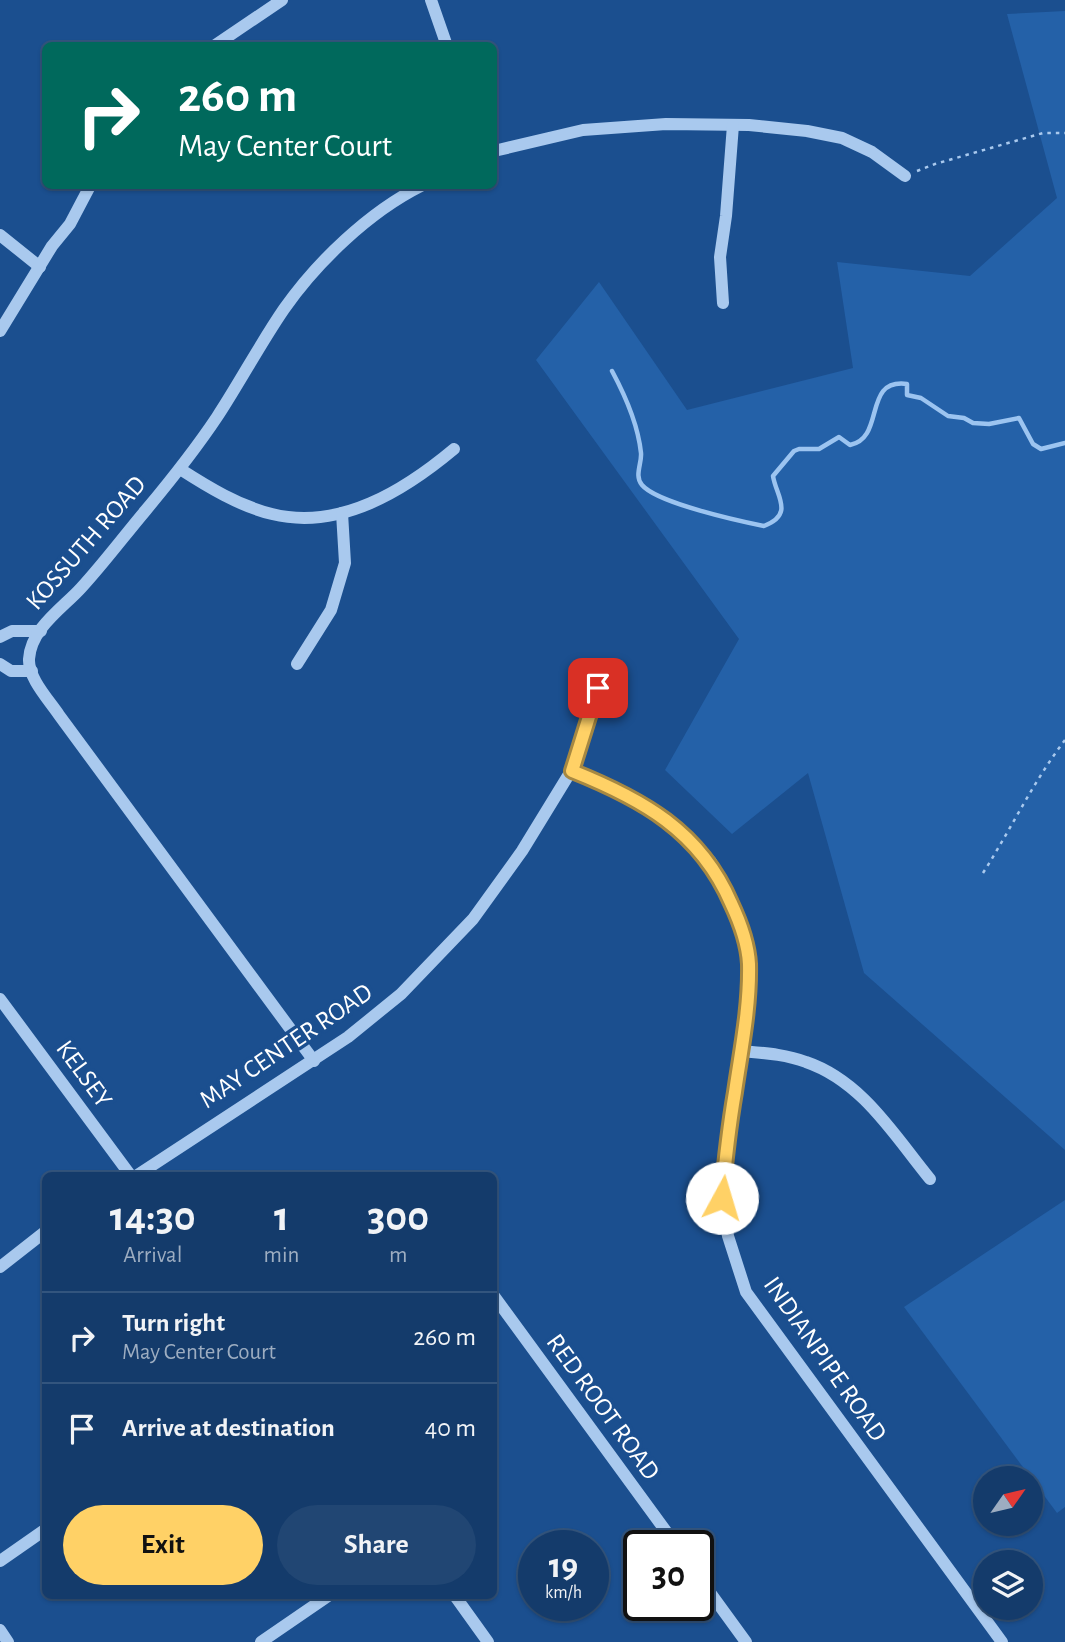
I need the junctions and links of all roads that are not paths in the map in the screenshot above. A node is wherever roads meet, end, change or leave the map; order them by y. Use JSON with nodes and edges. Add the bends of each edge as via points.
{"nodes":[{"id":1,"x":282,"y":0,"type":"edge"},
{"id":2,"x":430,"y":0,"type":"edge"},
{"id":3,"x":220,"y":42,"type":"edge"},
{"id":4,"x":446,"y":42,"type":"edge"},
{"id":5,"x":733,"y":125,"type":"junction"},
{"id":6,"x":497,"y":150,"type":"edge"},
{"id":7,"x":905,"y":176,"type":"road end"},
{"id":8,"x":88,"y":189,"type":"edge"},
{"id":9,"x":414,"y":189,"type":"edge"},
{"id":10,"x":0,"y":235,"type":"edge"},
{"id":11,"x":40,"y":267,"type":"junction"},
{"id":12,"x":723,"y":303,"type":"dead end"},
{"id":13,"x":0,"y":331,"type":"edge"},
{"id":14,"x":453,"y":449,"type":"dead end"},
{"id":15,"x":180,"y":470,"type":"junction"},
{"id":16,"x":342,"y":513,"type":"junction"},
{"id":17,"x":41,"y":631,"type":"junction"},
{"id":18,"x":0,"y":637,"type":"edge"},
{"id":19,"x":0,"y":664,"type":"edge"},
{"id":20,"x":297,"y":664,"type":"dead end"},
{"id":21,"x":32,"y":671,"type":"junction"},
{"id":22,"x":598,"y":688,"type":"dead end"},
{"id":23,"x":572,"y":771,"type":"junction"},
{"id":24,"x":0,"y":999,"type":"edge"},
{"id":25,"x":741,"y":1051,"type":"junction"},
{"id":26,"x":314,"y":1060,"type":"junction"},
{"id":27,"x":130,"y":1172,"type":"edge"},
{"id":28,"x":139,"y":1172,"type":"edge"},
{"id":29,"x":930,"y":1179,"type":"dead end"},
{"id":30,"x":42,"y":1234,"type":"edge"},
{"id":31,"x":0,"y":1267,"type":"edge"},
{"id":32,"x":497,"y":1300,"type":"edge"},
{"id":33,"x":665,"y":1530,"type":"edge"},
{"id":34,"x":42,"y":1532,"type":"edge"},
{"id":35,"x":0,"y":1561,"type":"edge"},
{"id":36,"x":714,"y":1598,"type":"edge"},
{"id":37,"x":324,"y":1599,"type":"edge"},
{"id":38,"x":456,"y":1599,"type":"edge"},
{"id":39,"x":0,"y":1630,"type":"edge"},
{"id":40,"x":9,"y":1642,"type":"edge"},
{"id":41,"x":261,"y":1642,"type":"edge"},
{"id":42,"x":488,"y":1642,"type":"edge"},
{"id":43,"x":746,"y":1642,"type":"edge"},
{"id":44,"x":1002,"y":1642,"type":"edge"}],
"edges":[{"from":1,"to":3,"type":"street"},
{"from":2,"to":4,"type":"street"},
{"from":5,"to":6,"type":"street","via":[[583,130]]},
{"from":5,"to":7,"type":"street","via":[[842,138],[872,152]]},
{"from":5,"to":12,"type":"street","via":[[720,257]]},
{"from":8,"to":11,"type":"street"},
{"from":9,"to":15,"type":"street","name":"KOSSUTH ROAD","via":[[367,221],[316,270],[285,308]]},
{"from":10,"to":11,"type":"street"},
{"from":11,"to":13,"type":"street"},
{"from":14,"to":16,"type":"street","via":[[422,475],[374,503]]},
{"from":15,"to":16,"type":"street","via":[[273,515]]},
{"from":15,"to":17,"type":"street","name":"KOSSUTH ROAD"},
{"from":16,"to":20,"type":"street","via":[[345,563],[331,610]]},
{"from":17,"to":18,"type":"street","via":[[12,631]]},
{"from":17,"to":21,"type":"street","name":"KOSSUTH ROAD","via":[[29,659]]},
{"from":19,"to":21,"type":"street","via":[[11,671]]},
{"from":21,"to":26,"type":"street","via":[[59,715]]},
{"from":22,"to":23,"type":"street","name":"MAY CENTER ROAD"},
{"from":23,"to":25,"type":"street","name":"INDIANPIPE ROAD","via":[[645,805],[687,837],[710,862],[738,919],[749,963]]},
{"from":23,"to":26,"type":"street","name":"MAY CENTER ROAD","via":[[473,919],[401,994]]},
{"from":24,"to":27,"type":"street","name":"KELSEY"},
{"from":25,"to":29,"type":"street","via":[[806,1062],[840,1078],[863,1097]]},
{"from":25,"to":44,"type":"street","name":"INDIANPIPE ROAD","via":[[722,1198],[746,1292]]},
{"from":26,"to":28,"type":"street","name":"MAY CENTER ROAD"},
{"from":30,"to":31,"type":"street"},
{"from":32,"to":33,"type":"street","name":"RED ROOT ROAD"},
{"from":34,"to":35,"type":"street"},
{"from":36,"to":43,"type":"street"},
{"from":37,"to":41,"type":"street"},
{"from":38,"to":42,"type":"street"},
{"from":39,"to":40,"type":"street"}]}
